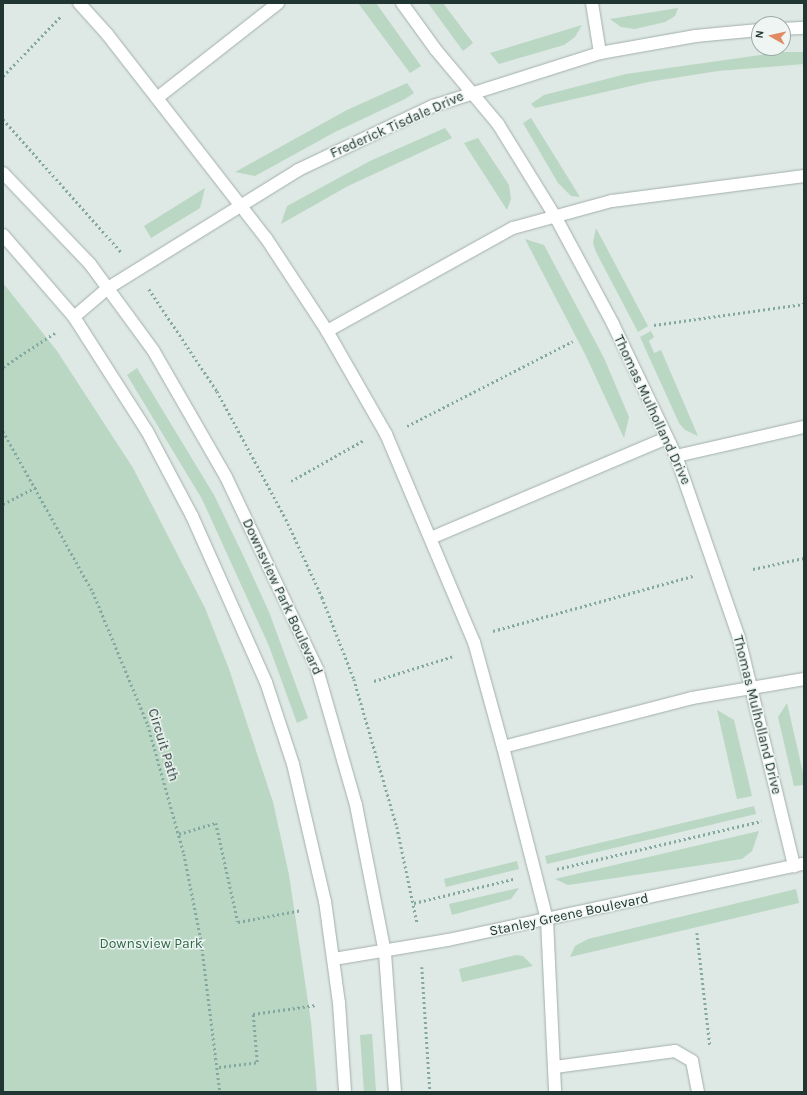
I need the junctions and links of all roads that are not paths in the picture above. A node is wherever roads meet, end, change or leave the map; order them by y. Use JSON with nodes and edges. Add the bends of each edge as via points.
{"nodes":[{"id":1,"x":78,"y":3,"type":"edge"},
{"id":2,"x":278,"y":3,"type":"edge"},
{"id":3,"x":402,"y":3,"type":"edge"},
{"id":4,"x":592,"y":3,"type":"edge"},
{"id":5,"x":804,"y":28,"type":"edge"},
{"id":6,"x":791,"y":29,"type":"edge"},
{"id":7,"x":751,"y":31,"type":"edge"},
{"id":8,"x":600,"y":53,"type":"junction"},
{"id":9,"x":473,"y":92,"type":"junction"},
{"id":10,"x":157,"y":98,"type":"junction"},
{"id":11,"x":3,"y":173,"type":"edge"},
{"id":12,"x":804,"y":176,"type":"edge"},
{"id":13,"x":242,"y":206,"type":"junction"},
{"id":14,"x":556,"y":218,"type":"junction"},
{"id":15,"x":3,"y":235,"type":"edge"},
{"id":16,"x":108,"y":288,"type":"junction"},
{"id":17,"x":74,"y":317,"type":"junction"},
{"id":18,"x":327,"y":331,"type":"junction"},
{"id":19,"x":804,"y":428,"type":"edge"},
{"id":20,"x":667,"y":438,"type":"junction"},
{"id":21,"x":676,"y":456,"type":"junction"},
{"id":22,"x":431,"y":538,"type":"junction"},
{"id":23,"x":804,"y":679,"type":"edge"},
{"id":24,"x":751,"y":688,"type":"junction"},
{"id":25,"x":503,"y":747,"type":"junction"},
{"id":26,"x":799,"y":865,"type":"edge"},
{"id":27,"x":548,"y":920,"type":"junction"},
{"id":28,"x":385,"y":953,"type":"junction"},
{"id":29,"x":334,"y":959,"type":"junction"},
{"id":30,"x":555,"y":1067,"type":"junction"},
{"id":31,"x":344,"y":1092,"type":"edge"},
{"id":32,"x":395,"y":1092,"type":"edge"},
{"id":33,"x":555,"y":1092,"type":"edge"},
{"id":34,"x":698,"y":1092,"type":"edge"}],
"edges":[{"from":1,"to":10,"type":"street"},
{"from":2,"to":10,"type":"street"},
{"from":3,"to":9,"type":"street","name":"Thomas Mulholland Drive","via":[[436,50]]},
{"from":4,"to":8,"type":"street"},
{"from":5,"to":6,"type":"street"},
{"from":7,"to":8,"type":"street","name":"Frederick Tisdale Drive","via":[[695,36]]},
{"from":8,"to":9,"type":"street","name":"Frederick Tisdale Drive"},
{"from":9,"to":13,"type":"street","name":"Frederick Tisdale Drive","via":[[433,106],[298,170]]},
{"from":9,"to":14,"type":"street","name":"Thomas Mulholland Drive","via":[[498,124]]},
{"from":10,"to":13,"type":"street"},
{"from":11,"to":16,"type":"street","name":"Downsview Park Boulevard","via":[[90,264]]},
{"from":12,"to":14,"type":"street","via":[[612,201]]},
{"from":13,"to":16,"type":"street","name":"Frederick Tisdale Drive"},
{"from":13,"to":18,"type":"street"},
{"from":14,"to":18,"type":"street","via":[[513,228]]},
{"from":14,"to":20,"type":"street","name":"Thomas Mulholland Drive","via":[[612,324]]},
{"from":15,"to":17,"type":"street"},
{"from":16,"to":17,"type":"street","name":"Frederick Tisdale Drive"},
{"from":16,"to":28,"type":"street","name":"Downsview Park Boulevard","via":[[153,350],[226,477],[317,669],[356,805]]},
{"from":17,"to":29,"type":"street","via":[[151,437],[218,572],[266,682],[294,772],[320,879]]},
{"from":18,"to":22,"type":"street","via":[[386,434]]},
{"from":19,"to":21,"type":"street"},
{"from":20,"to":21,"type":"street","name":"Thomas Mulholland Drive"},
{"from":20,"to":22,"type":"street"},
{"from":21,"to":24,"type":"street","name":"Thomas Mulholland Drive","via":[[718,569]]},
{"from":22,"to":25,"type":"street","via":[[480,660]]},
{"from":23,"to":24,"type":"street"},
{"from":24,"to":25,"type":"street","via":[[692,698]]},
{"from":24,"to":26,"type":"street","name":"Thomas Mulholland Drive"},
{"from":25,"to":27,"type":"street"},
{"from":26,"to":27,"type":"street","name":"Stanley Greene Boulevard"},
{"from":27,"to":28,"type":"street","name":"Stanley Greene Boulevard"},
{"from":27,"to":30,"type":"street"},
{"from":28,"to":29,"type":"street","name":"Stanley Greene Boulevard"},
{"from":28,"to":32,"type":"street","name":"Downsview Park Boulevard"},
{"from":29,"to":31,"type":"street"},
{"from":30,"to":33,"type":"street"},
{"from":30,"to":34,"type":"street","via":[[675,1051],[692,1061]]}]}
